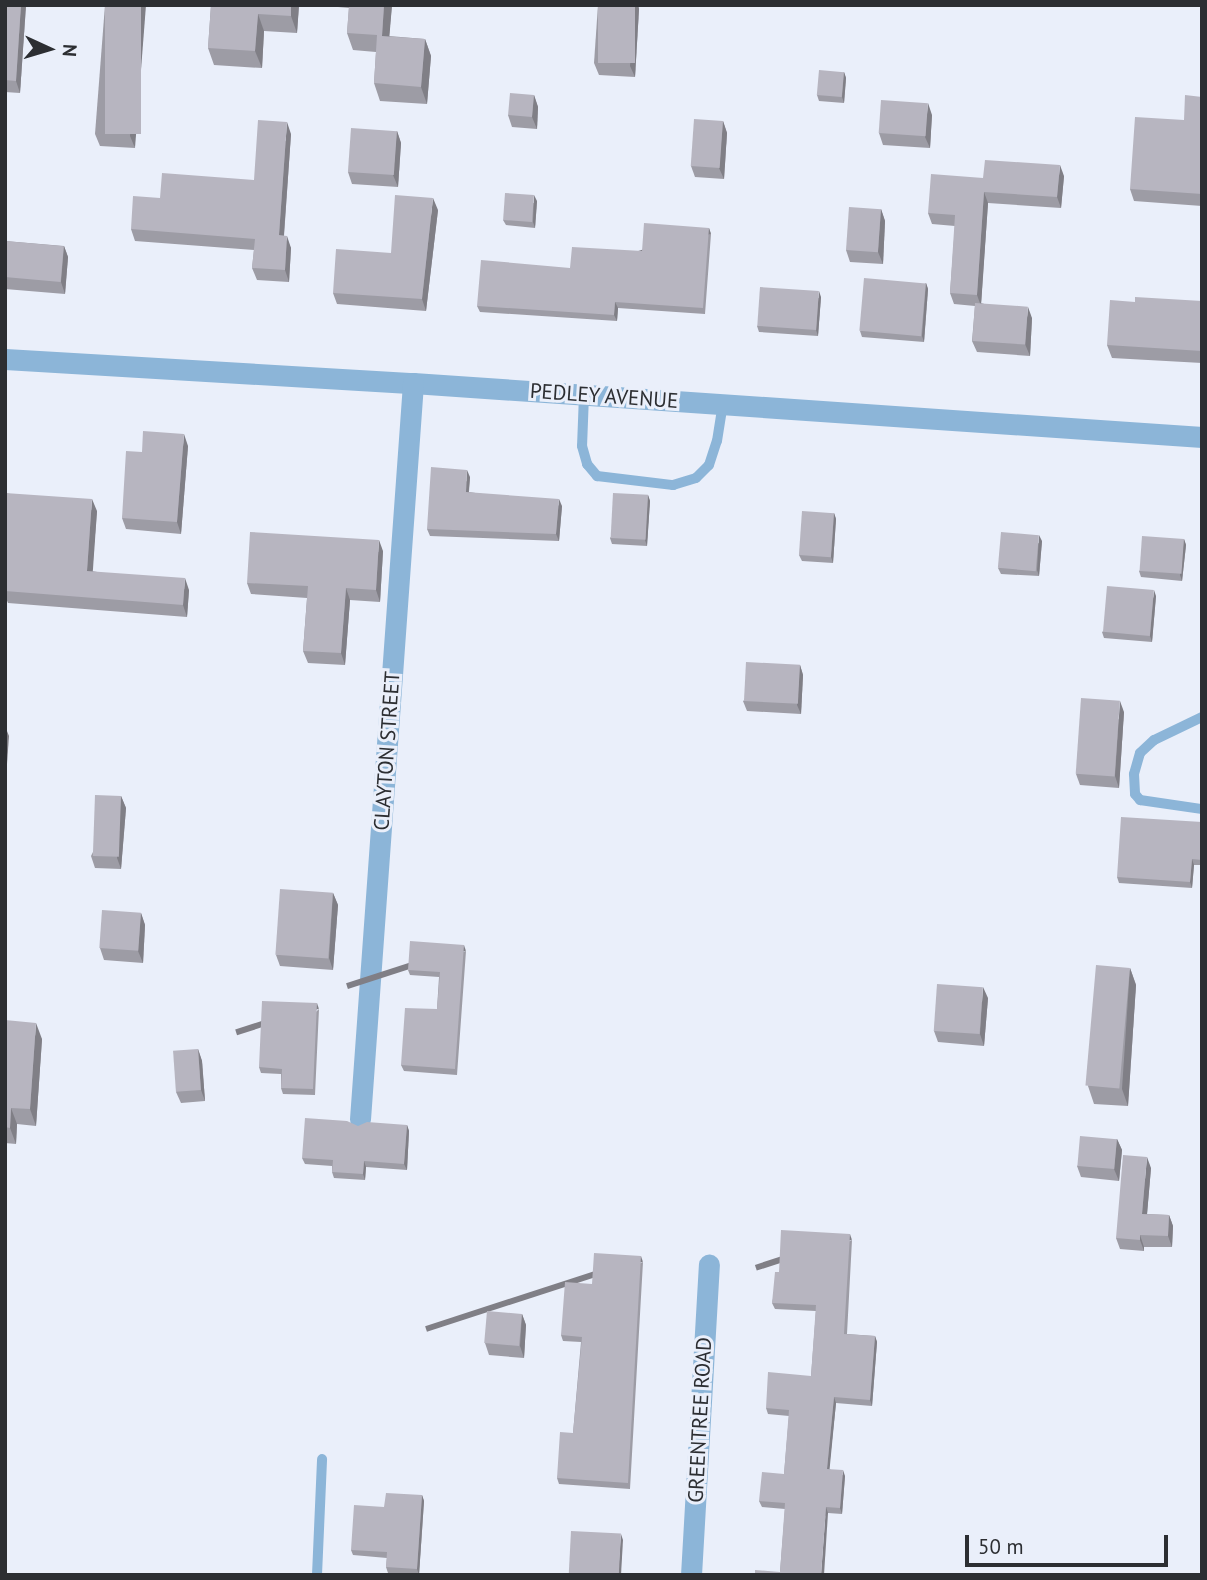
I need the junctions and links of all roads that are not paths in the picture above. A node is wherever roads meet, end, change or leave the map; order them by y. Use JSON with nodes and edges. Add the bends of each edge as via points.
{"nodes":[{"id":1,"x":5,"y":359,"type":"edge"},
{"id":2,"x":413,"y":383,"type":"junction"},
{"id":3,"x":584,"y":395,"type":"junction"},
{"id":4,"x":723,"y":405,"type":"junction"},
{"id":5,"x":1202,"y":438,"type":"edge"},
{"id":6,"x":1202,"y":717,"type":"edge"},
{"id":7,"x":1202,"y":808,"type":"edge"},
{"id":8,"x":360,"y":1119,"type":"dead end"},
{"id":9,"x":709,"y":1265,"type":"dead end"},
{"id":10,"x":322,"y":1458,"type":"dead end"},
{"id":11,"x":317,"y":1575,"type":"edge"},
{"id":12,"x":691,"y":1575,"type":"edge"}],
"edges":[{"from":1,"to":2,"type":"street","name":"PEDLEY AVENUE"},
{"from":2,"to":3,"type":"street","name":"PEDLEY AVENUE"},
{"from":2,"to":8,"type":"street","name":"CLAYTON STREET"},
{"from":3,"to":4,"type":"street","name":"PEDLEY AVENUE"},
{"from":3,"to":4,"type":"lane","via":[[582,446],[587,464],[597,476],[673,485],[696,478],[709,465]]},
{"from":4,"to":5,"type":"street","name":"PEDLEY AVENUE"},
{"from":6,"to":7,"type":"lane","via":[[1154,740],[1140,753],[1135,794],[1140,800]]},
{"from":9,"to":12,"type":"street","name":"GREENTREE ROAD"},
{"from":10,"to":11,"type":"lane"}]}
